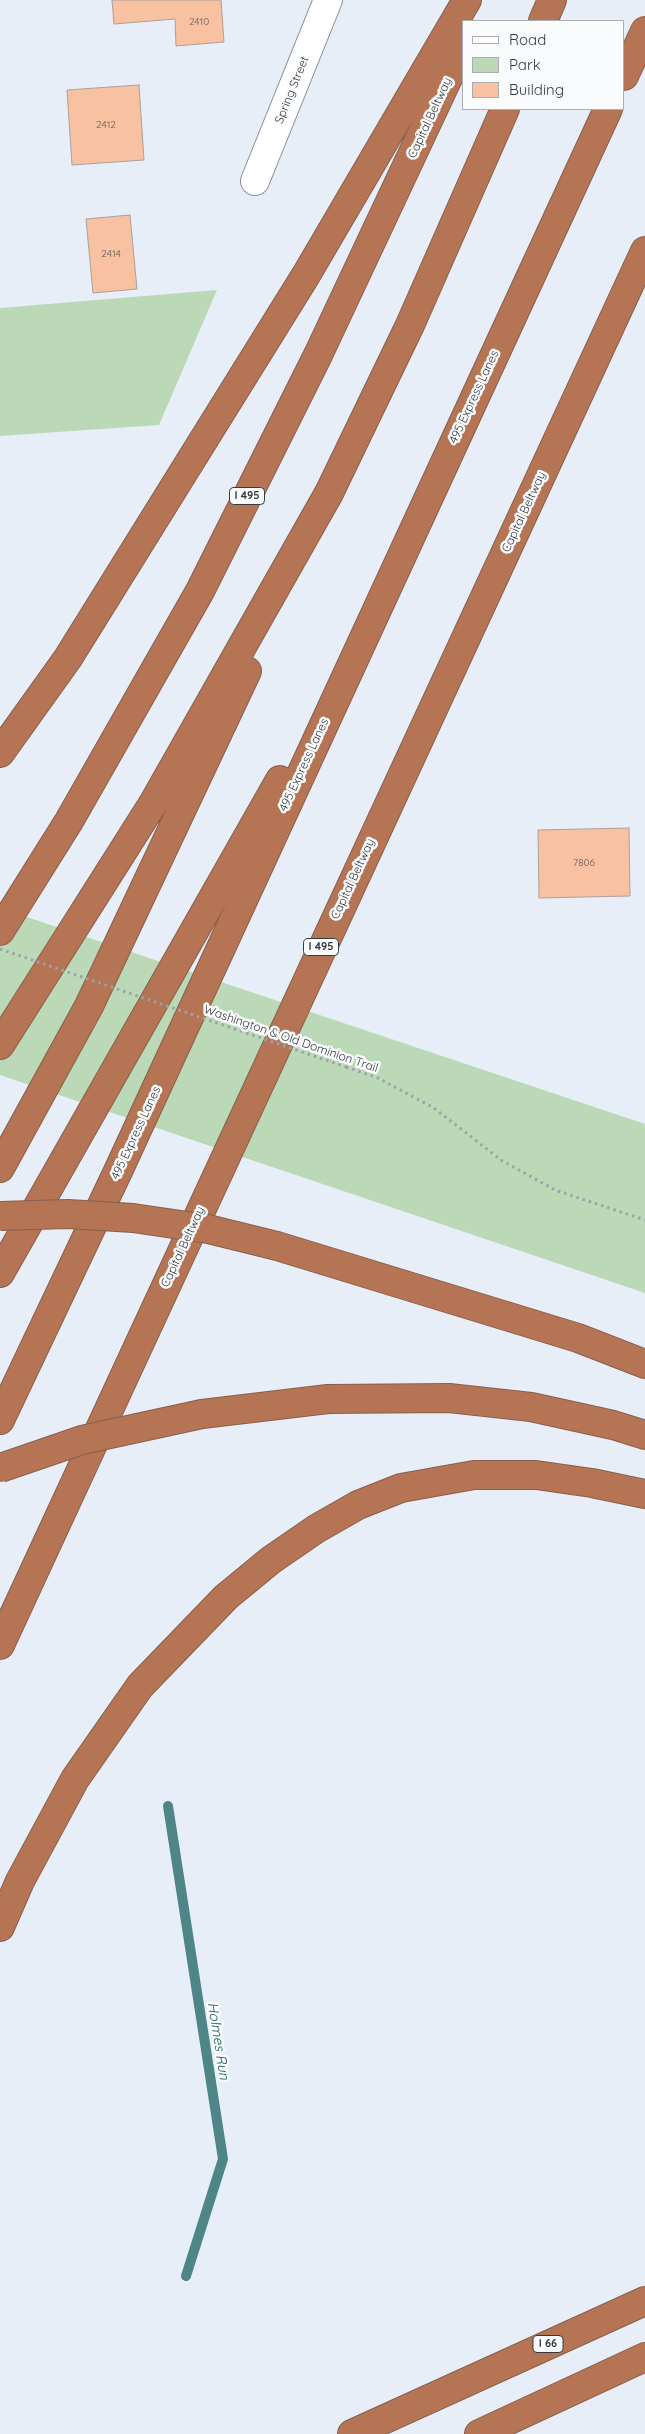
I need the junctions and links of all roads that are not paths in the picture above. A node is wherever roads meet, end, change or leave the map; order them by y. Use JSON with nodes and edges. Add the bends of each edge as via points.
{"nodes":[{"id":1,"x":328,"y":0,"type":"edge"},
{"id":2,"x":467,"y":0,"type":"edge"},
{"id":3,"x":483,"y":0,"type":"edge"},
{"id":4,"x":552,"y":0,"type":"edge"},
{"id":5,"x":474,"y":20,"type":"edge"},
{"id":6,"x":543,"y":20,"type":"edge"},
{"id":7,"x":645,"y":31,"type":"edge"},
{"id":8,"x":462,"y":48,"type":"edge"},
{"id":9,"x":625,"y":74,"type":"edge"},
{"id":10,"x":505,"y":110,"type":"edge"},
{"id":11,"x":608,"y":110,"type":"edge"},
{"id":12,"x":255,"y":181,"type":"dead end"},
{"id":13,"x":645,"y":251,"type":"edge"},
{"id":14,"x":329,"y":493,"type":"junction"},
{"id":15,"x":374,"y":613,"type":"junction"},
{"id":16,"x":0,"y":753,"type":"edge"},
{"id":17,"x":0,"y":931,"type":"edge"},
{"id":18,"x":0,"y":1045,"type":"edge"},
{"id":19,"x":0,"y":1168,"type":"edge"},
{"id":20,"x":0,"y":1216,"type":"edge"},
{"id":21,"x":0,"y":1273,"type":"edge"},
{"id":22,"x":645,"y":1364,"type":"edge"},
{"id":23,"x":0,"y":1420,"type":"edge"},
{"id":24,"x":645,"y":1436,"type":"edge"},
{"id":25,"x":0,"y":1468,"type":"edge"},
{"id":26,"x":645,"y":1494,"type":"edge"},
{"id":27,"x":0,"y":1645,"type":"edge"},
{"id":28,"x":0,"y":1927,"type":"edge"},
{"id":29,"x":645,"y":2301,"type":"edge"},
{"id":30,"x":645,"y":2357,"type":"edge"},
{"id":31,"x":352,"y":2434,"type":"edge"},
{"id":32,"x":479,"y":2434,"type":"edge"}],
"edges":[{"from":1,"to":12,"type":"street","name":"Spring Street"},
{"from":2,"to":16,"type":"highway","via":[[296,292],[68,658]]},
{"from":3,"to":5,"type":"highway"},
{"from":4,"to":6,"type":"highway"},
{"from":7,"to":9,"type":"highway"},
{"from":8,"to":17,"type":"highway","name":"Capital Beltway","number":"I 495","via":[[318,355],[200,591],[70,821]]},
{"from":10,"to":14,"type":"highway","via":[[410,324]]},
{"from":11,"to":15,"type":"highway","name":"495 Express Lanes"},
{"from":13,"to":27,"type":"highway","name":"Capital Beltway","number":"I 495"},
{"from":14,"to":18,"type":"highway","via":[[154,802]]},
{"from":14,"to":19,"type":"highway","via":[[89,1006]]},
{"from":15,"to":21,"type":"highway"},
{"from":15,"to":23,"type":"highway","name":"495 Express Lanes"},
{"from":20,"to":22,"type":"highway","bridge":true,"via":[[68,1214],[133,1218],[208,1229],[277,1246],[578,1338]]},
{"from":24,"to":25,"type":"highway","bridge":true,"via":[[612,1425],[531,1407],[449,1398],[328,1399],[202,1414],[82,1440]]},
{"from":26,"to":28,"type":"highway","via":[[536,1475],[474,1475],[401,1488],[358,1505],[316,1529],[226,1597],[140,1686],[75,1779],[20,1881]]},
{"from":29,"to":31,"type":"highway","number":"I 66"},
{"from":30,"to":32,"type":"highway"}]}
